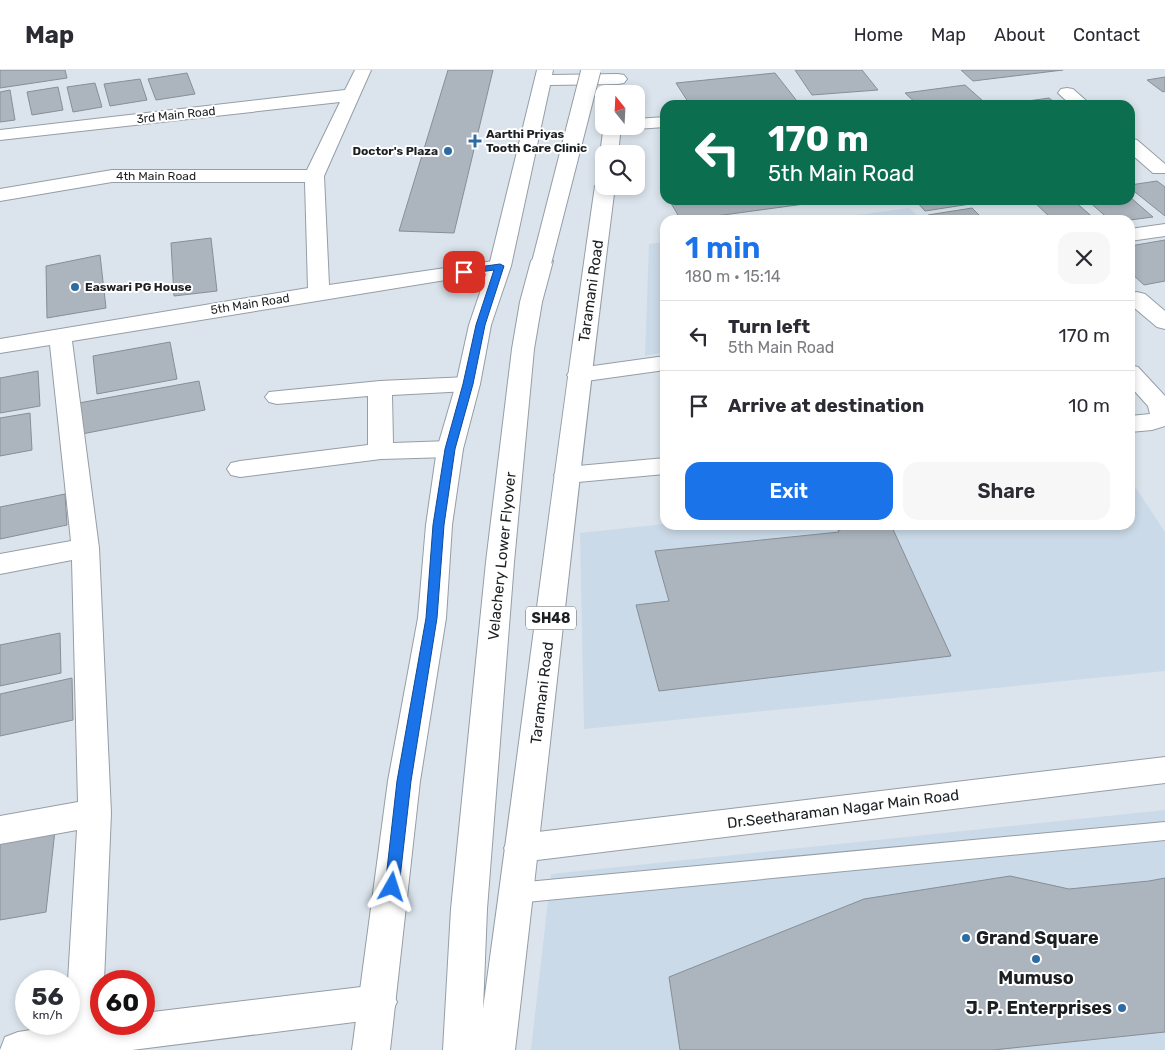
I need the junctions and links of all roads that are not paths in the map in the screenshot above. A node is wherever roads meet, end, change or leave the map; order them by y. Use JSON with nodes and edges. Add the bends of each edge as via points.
{"nodes":[{"id":1,"x":362,"y":70,"type":"edge"},
{"id":2,"x":591,"y":70,"type":"edge"},
{"id":3,"x":544,"y":75,"type":"edge"},
{"id":4,"x":618,"y":81,"type":"edge"},
{"id":5,"x":1067,"y":93,"type":"dead end"},
{"id":6,"x":351,"y":95,"type":"junction"},
{"id":7,"x":1076,"y":100,"type":"edge"},
{"id":8,"x":660,"y":122,"type":"edge"},
{"id":9,"x":645,"y":123,"type":"edge"},
{"id":10,"x":0,"y":135,"type":"edge"},
{"id":11,"x":1135,"y":148,"type":"edge"},
{"id":12,"x":1162,"y":168,"type":"edge"},
{"id":13,"x":1138,"y":172,"type":"dead end"},
{"id":14,"x":314,"y":176,"type":"junction"},
{"id":15,"x":0,"y":195,"type":"edge"},
{"id":16,"x":604,"y":195,"type":"edge"},
{"id":17,"x":1165,"y":230,"type":"edge"},
{"id":18,"x":1135,"y":234,"type":"edge"},
{"id":19,"x":500,"y":266,"type":"junction"},
{"id":20,"x":319,"y":293,"type":"junction"},
{"id":21,"x":1165,"y":294,"type":"edge"},
{"id":22,"x":1135,"y":297,"type":"edge"},
{"id":23,"x":1135,"y":299,"type":"edge"},
{"id":24,"x":1165,"y":322,"type":"edge"},
{"id":25,"x":60,"y":335,"type":"junction"},
{"id":26,"x":0,"y":346,"type":"edge"},
{"id":27,"x":660,"y":365,"type":"edge"},
{"id":28,"x":579,"y":375,"type":"junction"},
{"id":29,"x":1135,"y":378,"type":"edge"},
{"id":30,"x":468,"y":384,"type":"junction"},
{"id":31,"x":380,"y":388,"type":"junction"},
{"id":32,"x":277,"y":397,"type":"dead end"},
{"id":33,"x":1135,"y":424,"type":"edge"},
{"id":34,"x":450,"y":449,"type":"junction"},
{"id":35,"x":381,"y":451,"type":"junction"},
{"id":36,"x":660,"y":466,"type":"edge"},
{"id":37,"x":240,"y":469,"type":"dead end"},
{"id":38,"x":567,"y":475,"type":"junction"},
{"id":39,"x":85,"y":548,"type":"junction"},
{"id":40,"x":0,"y":564,"type":"edge"},
{"id":41,"x":1165,"y":770,"type":"edge"},
{"id":42,"x":95,"y":813,"type":"junction"},
{"id":43,"x":0,"y":830,"type":"edge"},
{"id":44,"x":1165,"y":831,"type":"edge"},
{"id":45,"x":521,"y":848,"type":"junction"},
{"id":46,"x":516,"y":893,"type":"junction"},
{"id":47,"x":378,"y":1002,"type":"junction"},
{"id":48,"x":83,"y":1038,"type":"junction"},
{"id":49,"x":18,"y":1050,"type":"edge"},
{"id":50,"x":372,"y":1050,"type":"edge"},
{"id":51,"x":462,"y":1050,"type":"edge"},
{"id":52,"x":496,"y":1050,"type":"edge"}],
"edges":[{"from":1,"to":6,"type":"street"},
{"from":2,"to":51,"type":"street","name":"Velachery Lower Flyover","bridge":true,"via":[[523,349],[469,909]]},
{"from":3,"to":4,"type":"street"},
{"from":3,"to":19,"type":"street"},
{"from":5,"to":7,"type":"street"},
{"from":6,"to":10,"type":"street","name":"3rd Main Road"},
{"from":6,"to":14,"type":"street"},
{"from":8,"to":9,"type":"street"},
{"from":11,"to":12,"type":"street"},
{"from":12,"to":13,"type":"street"},
{"from":14,"to":15,"type":"street","name":"4th Main Road","via":[[112,176]]},
{"from":14,"to":20,"type":"street"},
{"from":16,"to":28,"type":"street","name":"Taramani Road","number":"SH48"},
{"from":17,"to":18,"type":"street"},
{"from":19,"to":20,"type":"street","name":"5th Main Road"},
{"from":19,"to":30,"type":"street","via":[[480,325]]},
{"from":20,"to":25,"type":"street","name":"5th Main Road"},
{"from":21,"to":22,"type":"street"},
{"from":23,"to":24,"type":"street"},
{"from":25,"to":26,"type":"street","name":"5th Main Road"},
{"from":25,"to":39,"type":"street"},
{"from":27,"to":28,"type":"street"},
{"from":28,"to":38,"type":"street","name":"Taramani Road","number":"SH48"},
{"from":29,"to":33,"type":"street","via":[[1158,404],[1164,418]]},
{"from":30,"to":31,"type":"street"},
{"from":30,"to":34,"type":"street"},
{"from":31,"to":32,"type":"street"},
{"from":31,"to":35,"type":"street"},
{"from":34,"to":35,"type":"street"},
{"from":34,"to":47,"type":"street","via":[[439,525],[432,618],[404,781]]},
{"from":35,"to":37,"type":"street"},
{"from":36,"to":38,"type":"street"},
{"from":38,"to":45,"type":"street","name":"Taramani Road","number":"SH48"},
{"from":39,"to":40,"type":"street"},
{"from":39,"to":42,"type":"street"},
{"from":41,"to":45,"type":"street","name":"Dr.Seetharaman Nagar Main Road"},
{"from":42,"to":43,"type":"street"},
{"from":42,"to":48,"type":"street"},
{"from":44,"to":46,"type":"lane"},
{"from":45,"to":46,"type":"street","name":"Taramani Road","number":"SH48"},
{"from":46,"to":52,"type":"street","name":"Taramani Road","number":"SH48"},
{"from":47,"to":48,"type":"street"},
{"from":47,"to":50,"type":"street"},
{"from":48,"to":49,"type":"street"}]}
